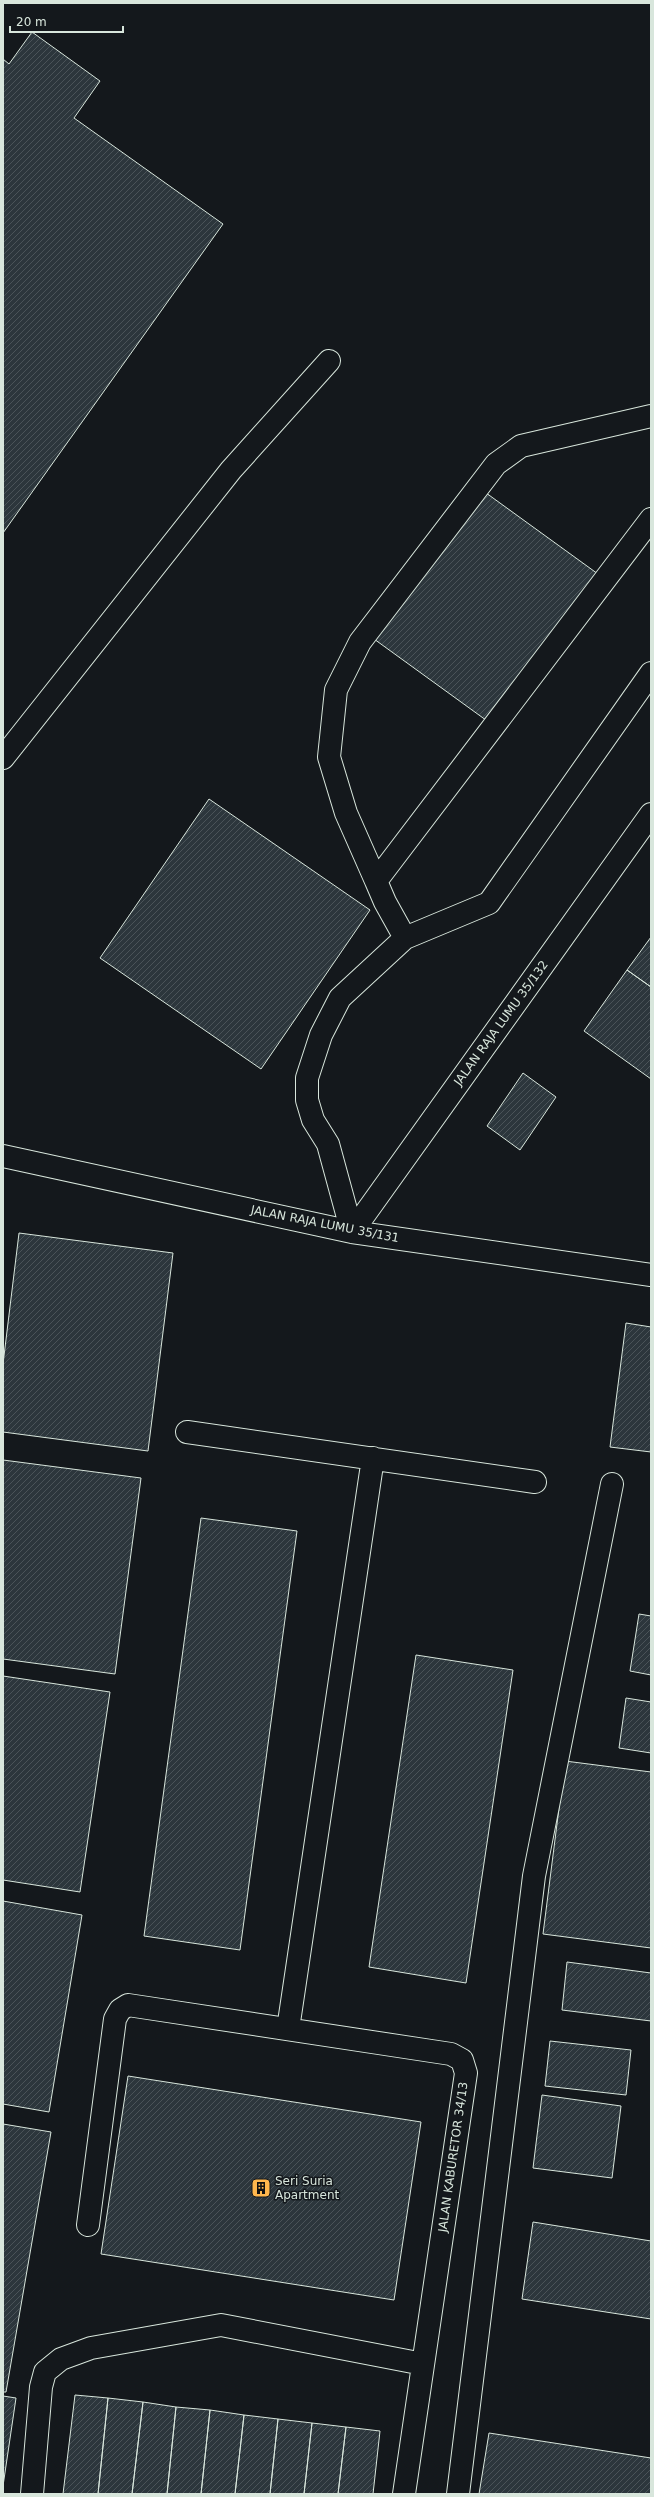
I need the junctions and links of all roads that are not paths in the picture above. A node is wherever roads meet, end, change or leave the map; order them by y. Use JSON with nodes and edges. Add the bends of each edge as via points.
{"nodes":[{"id":1,"x":329,"y":361,"type":"dead end"},
{"id":2,"x":651,"y":416,"type":"edge"},
{"id":3,"x":651,"y":519,"type":"edge"},
{"id":4,"x":651,"y":673,"type":"edge"},
{"id":5,"x":3,"y":758,"type":"edge"},
{"id":6,"x":651,"y":814,"type":"edge"},
{"id":7,"x":376,"y":881,"type":"junction"},
{"id":8,"x":405,"y":938,"type":"junction"},
{"id":9,"x":3,"y":1156,"type":"edge"},
{"id":10,"x":352,"y":1232,"type":"junction"},
{"id":11,"x":651,"y":1275,"type":"edge"},
{"id":12,"x":187,"y":1432,"type":"dead end"},
{"id":13,"x":373,"y":1458,"type":"junction"},
{"id":14,"x":535,"y":1482,"type":"dead end"},
{"id":15,"x":612,"y":1484,"type":"dead end"},
{"id":16,"x":288,"y":2029,"type":"junction"},
{"id":17,"x":88,"y":2226,"type":"dead end"},
{"id":18,"x":423,"y":2364,"type":"junction"},
{"id":19,"x":32,"y":2494,"type":"edge"},
{"id":20,"x":404,"y":2494,"type":"edge"},
{"id":21,"x":458,"y":2494,"type":"edge"}],
"edges":[{"from":1,"to":5,"type":"street","via":[[231,470]]},
{"from":2,"to":7,"type":"street","via":[[521,446],[496,464],[360,642],[336,690],[329,757],[346,813]]},
{"from":3,"to":7,"type":"street"},
{"from":4,"to":8,"type":"street","via":[[489,903]]},
{"from":6,"to":10,"type":"street","name":"JALAN RAJA LUMU 35/132"},
{"from":7,"to":8,"type":"street"},
{"from":8,"to":10,"type":"street","via":[[340,998],[321,1035],[306,1078],[307,1100],[313,1120],[328,1144]]},
{"from":9,"to":10,"type":"street","name":"JALAN RAJA LUMU 35/131"},
{"from":10,"to":11,"type":"street","name":"JALAN RAJA LUMU 35/131"},
{"from":12,"to":13,"type":"street"},
{"from":13,"to":14,"type":"street"},
{"from":13,"to":16,"type":"street"},
{"from":15,"to":21,"type":"street","via":[[534,1876]]},
{"from":16,"to":17,"type":"street","name":"JALAN KABURETOR 34/13","via":[[128,2005],[120,2010],[115,2019]]},
{"from":16,"to":18,"type":"street","name":"JALAN KABURETOR 34/13","via":[[451,2054],[462,2060],[466,2073]]},
{"from":18,"to":19,"type":"street","via":[[221,2325],[91,2348],[61,2358],[45,2372],[41,2387]]},
{"from":18,"to":20,"type":"street","name":"JALAN KABURETOR 34/13"}]}
